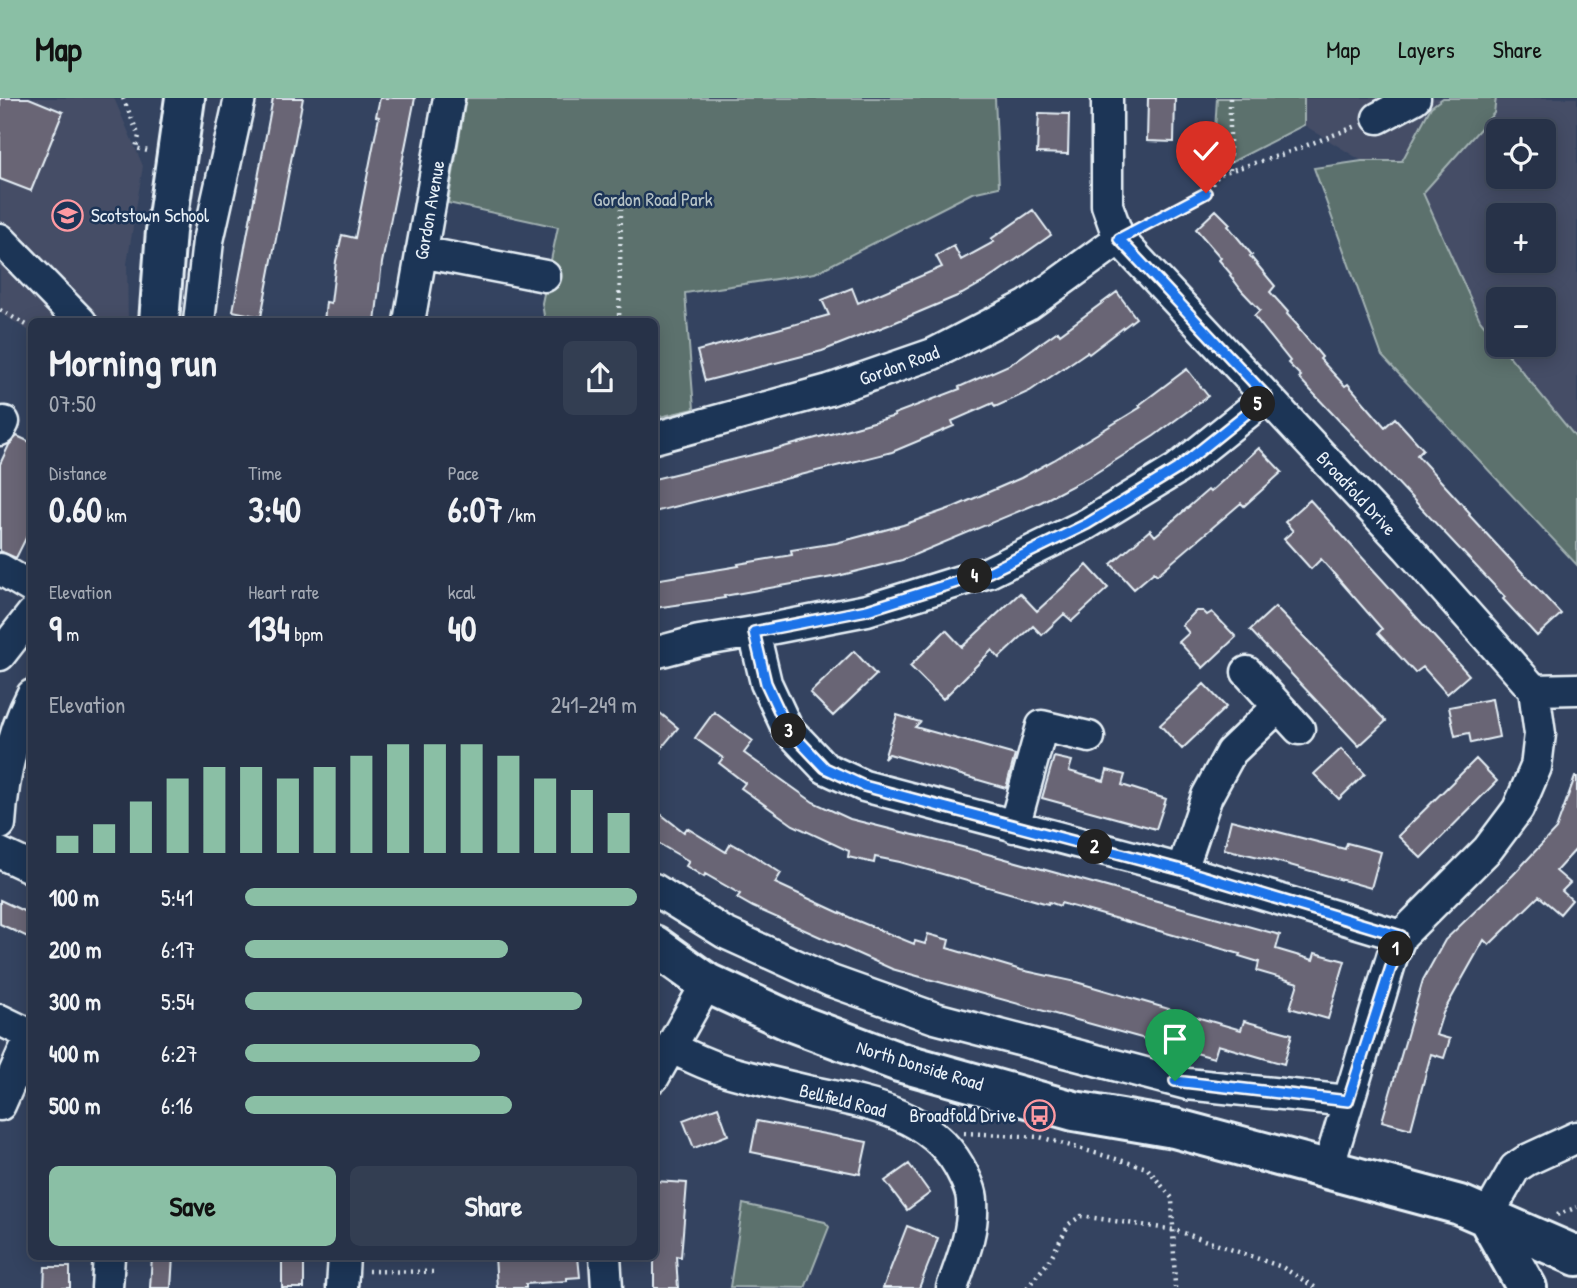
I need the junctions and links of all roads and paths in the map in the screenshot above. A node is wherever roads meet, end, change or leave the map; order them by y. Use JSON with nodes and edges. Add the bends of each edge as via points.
{"nodes":[{"id":1,"x":123,"y":98,"type":"edge"},
{"id":2,"x":185,"y":98,"type":"edge"},
{"id":3,"x":240,"y":98,"type":"edge"},
{"id":4,"x":449,"y":98,"type":"edge"},
{"id":5,"x":1107,"y":98,"type":"edge"},
{"id":6,"x":1230,"y":98,"type":"edge"},
{"id":7,"x":1415,"y":98,"type":"edge"},
{"id":8,"x":1378,"y":118,"type":"joint"},
{"id":9,"x":136,"y":148,"type":"dead end"},
{"id":10,"x":1230,"y":171,"type":"junction"},
{"id":11,"x":621,"y":209,"type":"dead end"},
{"id":12,"x":0,"y":239,"type":"edge"},
{"id":13,"x":1119,"y":239,"type":"junction"},
{"id":14,"x":421,"y":252,"type":"junction"},
{"id":15,"x":545,"y":276,"type":"dead end"},
{"id":16,"x":0,"y":310,"type":"edge"},
{"id":17,"x":78,"y":318,"type":"edge"},
{"id":18,"x":159,"y":318,"type":"edge"},
{"id":19,"x":199,"y":318,"type":"edge"},
{"id":20,"x":410,"y":318,"type":"edge"},
{"id":21,"x":619,"y":318,"type":"edge"},
{"id":22,"x":28,"y":326,"type":"edge"},
{"id":23,"x":1267,"y":397,"type":"junction"},
{"id":24,"x":658,"y":437,"type":"edge"},
{"id":25,"x":0,"y":569,"type":"edge"},
{"id":26,"x":28,"y":586,"type":"edge"},
{"id":27,"x":28,"y":619,"type":"edge"},
{"id":28,"x":754,"y":632,"type":"junction"},
{"id":29,"x":658,"y":652,"type":"edge"},
{"id":30,"x":0,"y":654,"type":"edge"},
{"id":31,"x":1247,"y":672,"type":"dead end"},
{"id":32,"x":1577,"y":689,"type":"edge"},
{"id":33,"x":1534,"y":690,"type":"junction"},
{"id":34,"x":28,"y":702,"type":"edge"},
{"id":35,"x":1278,"y":707,"type":"junction"},
{"id":36,"x":1298,"y":729,"type":"dead end"},
{"id":37,"x":1089,"y":737,"type":"dead end"},
{"id":38,"x":0,"y":824,"type":"edge"},
{"id":39,"x":1014,"y":827,"type":"junction"},
{"id":40,"x":0,"y":853,"type":"edge"},
{"id":41,"x":28,"y":866,"type":"edge"},
{"id":42,"x":1182,"y":870,"type":"junction"},
{"id":43,"x":658,"y":891,"type":"edge"},
{"id":44,"x":1401,"y":936,"type":"junction"},
{"id":45,"x":658,"y":949,"type":"edge"},
{"id":46,"x":707,"y":983,"type":"junction"},
{"id":47,"x":0,"y":1020,"type":"edge"},
{"id":48,"x":28,"y":1034,"type":"edge"},
{"id":49,"x":666,"y":1041,"type":"edge"},
{"id":50,"x":28,"y":1042,"type":"edge"},
{"id":51,"x":658,"y":1065,"type":"edge"},
{"id":52,"x":1348,"y":1101,"type":"junction"},
{"id":53,"x":0,"y":1105,"type":"edge"},
{"id":54,"x":936,"y":1137,"type":"junction"},
{"id":55,"x":1577,"y":1137,"type":"edge"},
{"id":56,"x":1328,"y":1169,"type":"junction"},
{"id":57,"x":1577,"y":1207,"type":"edge"},
{"id":58,"x":1486,"y":1217,"type":"junction"},
{"id":59,"x":1547,"y":1219,"type":"dead end"},
{"id":60,"x":1175,"y":1230,"type":"junction"},
{"id":61,"x":1577,"y":1256,"type":"edge"},
{"id":62,"x":109,"y":1260,"type":"edge"},
{"id":63,"x":606,"y":1260,"type":"edge"},
{"id":64,"x":1577,"y":1265,"type":"edge"},
{"id":65,"x":343,"y":1271,"type":"edge"},
{"id":66,"x":437,"y":1272,"type":"dead end"},
{"id":67,"x":1519,"y":1281,"type":"edge"},
{"id":68,"x":107,"y":1288,"type":"edge"},
{"id":69,"x":607,"y":1288,"type":"edge"},
{"id":70,"x":952,"y":1288,"type":"edge"},
{"id":71,"x":1027,"y":1288,"type":"edge"},
{"id":72,"x":1175,"y":1288,"type":"edge"},
{"id":73,"x":1316,"y":1288,"type":"edge"},
{"id":74,"x":1549,"y":1288,"type":"edge"}],
"edges":[{"from":1,"to":9,"type":"path","via":[[139,136]]},
{"from":2,"to":18,"type":"main road"},
{"from":3,"to":19,"type":"street","via":[[208,241]]},
{"from":4,"to":14,"type":"street","name":"Gordon Avenue"},
{"from":5,"to":13,"type":"street","via":[[1107,205]]},
{"from":6,"to":10,"type":"path"},
{"from":7,"to":8,"type":"street"},
{"from":8,"to":10,"type":"path"},
{"from":10,"to":13,"type":"path","via":[[1219,174],[1206,193]]},
{"from":11,"to":21,"type":"path"},
{"from":12,"to":17,"type":"street"},
{"from":13,"to":23,"type":"street","name":"Broadfold Drive"},
{"from":13,"to":24,"type":"street","name":"Gordon Road","via":[[1028,305],[933,354],[829,390]]},
{"from":14,"to":15,"type":"street"},
{"from":14,"to":20,"type":"street","name":"Gordon Avenue"},
{"from":16,"to":22,"type":"path"},
{"from":23,"to":28,"type":"street","via":[[1177,469],[1087,524],[989,572],[867,610]]},
{"from":23,"to":33,"type":"street","name":"Broadfold Drive"},
{"from":25,"to":26,"type":"street"},
{"from":27,"to":30,"type":"street"},
{"from":28,"to":29,"type":"street"},
{"from":28,"to":39,"type":"street","via":[[766,683],[787,728],[825,768],[864,786]]},
{"from":31,"to":35,"type":"street"},
{"from":32,"to":33,"type":"street"},
{"from":33,"to":44,"type":"street","via":[[1540,734],[1536,767],[1518,809],[1488,849]]},
{"from":34,"to":38,"type":"street","via":[[18,721],[6,770]]},
{"from":35,"to":36,"type":"street"},
{"from":35,"to":42,"type":"street","via":[[1231,752],[1207,796]]},
{"from":37,"to":39,"type":"street","via":[[1042,726]]},
{"from":39,"to":42,"type":"street"},
{"from":40,"to":41,"type":"street"},
{"from":42,"to":44,"type":"street"},
{"from":43,"to":52,"type":"street","via":[[725,933],[831,981],[935,1018],[1187,1084]]},
{"from":44,"to":52,"type":"street"},
{"from":45,"to":46,"type":"main road","name":"North Donside Road"},
{"from":46,"to":49,"type":"street"},
{"from":46,"to":56,"type":"main road","name":"North Donside Road","via":[[792,1022],[900,1062],[1074,1111],[1174,1128]]},
{"from":47,"to":48,"type":"street"},
{"from":49,"to":51,"type":"street"},
{"from":49,"to":54,"type":"street","name":"Bellfield Road","via":[[701,1062],[732,1073],[868,1102]]},
{"from":50,"to":53,"type":"street"},
{"from":52,"to":56,"type":"street"},
{"from":54,"to":60,"type":"path","via":[[972,1132],[1041,1137],[1147,1168],[1172,1198]]},
{"from":54,"to":70,"type":"street","name":"Bellfield Road","via":[[956,1160],[972,1199],[970,1237]]},
{"from":55,"to":58,"type":"street","via":[[1515,1168]]},
{"from":56,"to":58,"type":"main road","name":"North Donside Road","via":[[1460,1205]]},
{"from":57,"to":59,"type":"path"},
{"from":58,"to":61,"type":"main road","name":"North Donside Road"},
{"from":58,"to":67,"type":"main road"},
{"from":60,"to":71,"type":"path","via":[[1081,1216],[1069,1224],[1049,1261]]},
{"from":60,"to":72,"type":"path"},
{"from":60,"to":73,"type":"path","via":[[1282,1267]]},
{"from":62,"to":68,"type":"street"},
{"from":63,"to":69,"type":"street"},
{"from":64,"to":74,"type":"main road"},
{"from":65,"to":66,"type":"path"}]}
